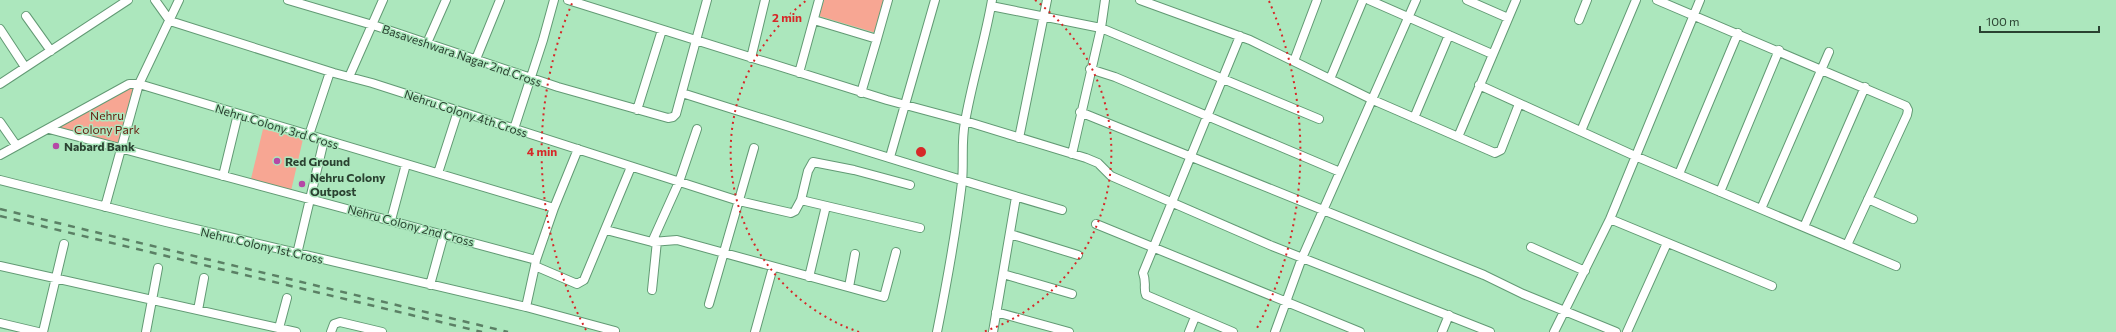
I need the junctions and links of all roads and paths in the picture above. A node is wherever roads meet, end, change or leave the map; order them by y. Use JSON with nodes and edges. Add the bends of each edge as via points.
{"nodes":[{"id":1,"x":128,"y":0,"type":"edge"},
{"id":2,"x":155,"y":0,"type":"edge"},
{"id":3,"x":179,"y":0,"type":"edge"},
{"id":4,"x":288,"y":0,"type":"edge"},
{"id":5,"x":383,"y":0,"type":"edge"},
{"id":6,"x":446,"y":0,"type":"edge"},
{"id":7,"x":500,"y":0,"type":"edge"},
{"id":8,"x":554,"y":0,"type":"edge"},
{"id":9,"x":568,"y":0,"type":"edge"},
{"id":10,"x":707,"y":0,"type":"edge"},
{"id":11,"x":765,"y":0,"type":"edge"},
{"id":12,"x":819,"y":0,"type":"edge"},
{"id":13,"x":888,"y":0,"type":"edge"},
{"id":14,"x":935,"y":0,"type":"edge"},
{"id":15,"x":1047,"y":0,"type":"edge"},
{"id":16,"x":1106,"y":0,"type":"edge"},
{"id":17,"x":1140,"y":0,"type":"edge"},
{"id":18,"x":1317,"y":0,"type":"edge"},
{"id":19,"x":1363,"y":0,"type":"edge"},
{"id":20,"x":1369,"y":0,"type":"edge"},
{"id":21,"x":1416,"y":0,"type":"edge"},
{"id":22,"x":1466,"y":0,"type":"edge"},
{"id":23,"x":1516,"y":0,"type":"edge"},
{"id":24,"x":1587,"y":0,"type":"edge"},
{"id":25,"x":1636,"y":0,"type":"edge"},
{"id":26,"x":1657,"y":0,"type":"edge"},
{"id":27,"x":1700,"y":0,"type":"edge"},
{"id":28,"x":992,"y":3,"type":"edge"},
{"id":29,"x":316,"y":4,"type":"edge"},
{"id":30,"x":1694,"y":14,"type":"junction"},
{"id":31,"x":26,"y":16,"type":"dead end"},
{"id":32,"x":1044,"y":17,"type":"junction"},
{"id":33,"x":1409,"y":17,"type":"junction"},
{"id":34,"x":1508,"y":18,"type":"junction"},
{"id":35,"x":814,"y":20,"type":"junction"},
{"id":36,"x":1579,"y":20,"type":"dead end"},
{"id":37,"x":170,"y":21,"type":"junction"},
{"id":38,"x":371,"y":24,"type":"junction"},
{"id":39,"x":1101,"y":28,"type":"junction"},
{"id":40,"x":0,"y":29,"type":"edge"},
{"id":41,"x":662,"y":30,"type":"junction"},
{"id":42,"x":1738,"y":33,"type":"junction"},
{"id":43,"x":1449,"y":35,"type":"junction"},
{"id":44,"x":1240,"y":36,"type":"junction"},
{"id":45,"x":877,"y":39,"type":"junction"},
{"id":46,"x":696,"y":41,"type":"junction"},
{"id":47,"x":427,"y":43,"type":"junction"},
{"id":48,"x":1779,"y":50,"type":"junction"},
{"id":49,"x":51,"y":51,"type":"junction"},
{"id":50,"x":1829,"y":52,"type":"dead end"},
{"id":51,"x":1492,"y":54,"type":"junction"},
{"id":52,"x":751,"y":58,"type":"junction"},
{"id":53,"x":476,"y":60,"type":"junction"},
{"id":54,"x":1294,"y":62,"type":"junction"},
{"id":55,"x":26,"y":68,"type":"junction"},
{"id":56,"x":1090,"y":69,"type":"junction"},
{"id":57,"x":1822,"y":69,"type":"junction"},
{"id":58,"x":330,"y":72,"type":"junction"},
{"id":59,"x":799,"y":73,"type":"junction"},
{"id":60,"x":348,"y":77,"type":"junction"},
{"id":61,"x":530,"y":78,"type":"junction"},
{"id":62,"x":1223,"y":78,"type":"junction"},
{"id":63,"x":1330,"y":79,"type":"junction"},
{"id":64,"x":140,"y":81,"type":"junction"},
{"id":65,"x":0,"y":84,"type":"edge"},
{"id":66,"x":1479,"y":85,"type":"junction"},
{"id":67,"x":1865,"y":87,"type":"junction"},
{"id":68,"x":682,"y":93,"type":"junction"},
{"id":69,"x":861,"y":93,"type":"junction"},
{"id":70,"x":1373,"y":100,"type":"junction"},
{"id":71,"x":1520,"y":104,"type":"junction"},
{"id":72,"x":905,"y":105,"type":"junction"},
{"id":73,"x":637,"y":110,"type":"junction"},
{"id":74,"x":458,"y":111,"type":"junction"},
{"id":75,"x":1080,"y":112,"type":"junction"},
{"id":76,"x":238,"y":114,"type":"junction"},
{"id":77,"x":1208,"y":117,"type":"junction"},
{"id":78,"x":1414,"y":118,"type":"junction"},
{"id":79,"x":1320,"y":119,"type":"dead end"},
{"id":80,"x":965,"y":121,"type":"junction"},
{"id":81,"x":0,"y":122,"type":"edge"},
{"id":82,"x":514,"y":128,"type":"junction"},
{"id":83,"x":49,"y":129,"type":"junction"},
{"id":84,"x":697,"y":129,"type":"dead end"},
{"id":85,"x":1581,"y":132,"type":"junction"},
{"id":86,"x":309,"y":135,"type":"junction"},
{"id":87,"x":1458,"y":137,"type":"junction"},
{"id":88,"x":1019,"y":138,"type":"junction"},
{"id":89,"x":324,"y":140,"type":"junction"},
{"id":90,"x":16,"y":145,"type":"junction"},
{"id":91,"x":754,"y":148,"type":"dead end"},
{"id":92,"x":578,"y":149,"type":"junction"},
{"id":93,"x":122,"y":150,"type":"junction"},
{"id":94,"x":1072,"y":154,"type":"junction"},
{"id":95,"x":0,"y":155,"type":"edge"},
{"id":96,"x":1190,"y":156,"type":"junction"},
{"id":97,"x":1635,"y":156,"type":"junction"},
{"id":98,"x":890,"y":157,"type":"junction"},
{"id":99,"x":406,"y":164,"type":"junction"},
{"id":100,"x":631,"y":167,"type":"junction"},
{"id":101,"x":1340,"y":172,"type":"junction"},
{"id":102,"x":438,"y":173,"type":"junction"},
{"id":103,"x":1679,"y":174,"type":"junction"},
{"id":104,"x":223,"y":176,"type":"junction"},
{"id":105,"x":0,"y":180,"type":"edge"},
{"id":106,"x":962,"y":181,"type":"junction"},
{"id":107,"x":679,"y":182,"type":"junction"},
{"id":108,"x":910,"y":186,"type":"dead end"},
{"id":109,"x":1720,"y":192,"type":"junction"},
{"id":110,"x":1016,"y":197,"type":"junction"},
{"id":111,"x":310,"y":199,"type":"junction"},
{"id":112,"x":801,"y":200,"type":"junction"},
{"id":113,"x":1868,"y":200,"type":"junction"},
{"id":114,"x":739,"y":201,"type":"junction"},
{"id":115,"x":1171,"y":202,"type":"junction"},
{"id":116,"x":826,"y":206,"type":"junction"},
{"id":117,"x":105,"y":207,"type":"junction"},
{"id":118,"x":554,"y":208,"type":"junction"},
{"id":119,"x":1761,"y":209,"type":"junction"},
{"id":120,"x":1062,"y":210,"type":"dead end"},
{"id":121,"x":1323,"y":211,"type":"junction"},
{"id":122,"x":1913,"y":219,"type":"dead end"},
{"id":123,"x":391,"y":220,"type":"junction"},
{"id":124,"x":1610,"y":220,"type":"junction"},
{"id":125,"x":1096,"y":224,"type":"dead end"},
{"id":126,"x":1804,"y":227,"type":"junction"},
{"id":127,"x":920,"y":228,"type":"dead end"},
{"id":128,"x":606,"y":230,"type":"junction"},
{"id":129,"x":444,"y":234,"type":"junction"},
{"id":130,"x":1010,"y":234,"type":"junction"},
{"id":131,"x":655,"y":241,"type":"junction"},
{"id":132,"x":1667,"y":243,"type":"junction"},
{"id":133,"x":64,"y":244,"type":"dead end"},
{"id":134,"x":1847,"y":246,"type":"junction"},
{"id":135,"x":1153,"y":247,"type":"junction"},
{"id":136,"x":1531,"y":247,"type":"dead end"},
{"id":137,"x":896,"y":252,"type":"dead end"},
{"id":138,"x":724,"y":253,"type":"junction"},
{"id":139,"x":297,"y":254,"type":"junction"},
{"id":140,"x":855,"y":254,"type":"dead end"},
{"id":141,"x":1078,"y":255,"type":"dead end"},
{"id":142,"x":1302,"y":258,"type":"junction"},
{"id":143,"x":535,"y":263,"type":"junction"},
{"id":144,"x":0,"y":266,"type":"edge"},
{"id":145,"x":1896,"y":266,"type":"dead end"},
{"id":146,"x":158,"y":268,"type":"dead end"},
{"id":147,"x":773,"y":268,"type":"junction"},
{"id":148,"x":1585,"y":270,"type":"junction"},
{"id":149,"x":1003,"y":274,"type":"junction"},
{"id":150,"x":809,"y":277,"type":"junction"},
{"id":151,"x":204,"y":278,"type":"dead end"},
{"id":152,"x":56,"y":279,"type":"junction"},
{"id":153,"x":430,"y":285,"type":"junction"},
{"id":154,"x":1772,"y":286,"type":"dead end"},
{"id":155,"x":849,"y":287,"type":"junction"},
{"id":156,"x":652,"y":290,"type":"dead end"},
{"id":157,"x":1072,"y":294,"type":"dead end"},
{"id":158,"x":287,"y":298,"type":"dead end"},
{"id":159,"x":153,"y":300,"type":"junction"},
{"id":160,"x":1285,"y":302,"type":"junction"},
{"id":161,"x":709,"y":304,"type":"dead end"},
{"id":162,"x":526,"y":307,"type":"junction"},
{"id":163,"x":198,"y":310,"type":"junction"},
{"id":164,"x":1565,"y":311,"type":"junction"},
{"id":165,"x":996,"y":312,"type":"junction"},
{"id":166,"x":1448,"y":315,"type":"junction"},
{"id":167,"x":1195,"y":317,"type":"junction"},
{"id":168,"x":0,"y":323,"type":"edge"},
{"id":169,"x":279,"y":328,"type":"junction"},
{"id":170,"x":615,"y":331,"type":"edge"},
{"id":171,"x":38,"y":332,"type":"edge"},
{"id":172,"x":43,"y":332,"type":"edge"},
{"id":173,"x":146,"y":332,"type":"edge"},
{"id":174,"x":296,"y":332,"type":"edge"},
{"id":175,"x":331,"y":332,"type":"edge"},
{"id":176,"x":382,"y":332,"type":"edge"},
{"id":177,"x":755,"y":332,"type":"edge"},
{"id":178,"x":937,"y":332,"type":"edge"},
{"id":179,"x":993,"y":332,"type":"edge"},
{"id":180,"x":1069,"y":332,"type":"edge"},
{"id":181,"x":1189,"y":332,"type":"edge"},
{"id":182,"x":1232,"y":332,"type":"edge"},
{"id":183,"x":1275,"y":332,"type":"edge"},
{"id":184,"x":1360,"y":332,"type":"edge"},
{"id":185,"x":1442,"y":332,"type":"edge"},
{"id":186,"x":1490,"y":332,"type":"edge"},
{"id":187,"x":1554,"y":332,"type":"edge"},
{"id":188,"x":1616,"y":332,"type":"edge"},
{"id":189,"x":1627,"y":332,"type":"edge"}],
"edges":[{"from":1,"to":49,"type":"street"},
{"from":2,"to":37,"type":"street"},
{"from":3,"to":37,"type":"street"},
{"from":4,"to":29,"type":"street","name":"Basaveshwara Nagar 2nd Cross"},
{"from":5,"to":38,"type":"street"},
{"from":6,"to":47,"type":"street"},
{"from":7,"to":53,"type":"street"},
{"from":8,"to":61,"type":"street"},
{"from":9,"to":41,"type":"street"},
{"from":10,"to":46,"type":"street"},
{"from":11,"to":52,"type":"street"},
{"from":12,"to":35,"type":"street"},
{"from":13,"to":45,"type":"street"},
{"from":14,"to":72,"type":"street"},
{"from":15,"to":32,"type":"street"},
{"from":16,"to":39,"type":"street"},
{"from":17,"to":44,"type":"street"},
{"from":18,"to":54,"type":"street"},
{"from":19,"to":63,"type":"street"},
{"from":20,"to":33,"type":"street"},
{"from":21,"to":33,"type":"street"},
{"from":22,"to":34,"type":"street"},
{"from":23,"to":34,"type":"street"},
{"from":24,"to":36,"type":"street"},
{"from":25,"to":85,"type":"street"},
{"from":26,"to":30,"type":"street"},
{"from":27,"to":30,"type":"street"},
{"from":28,"to":32,"type":"street"},
{"from":28,"to":80,"type":"street"},
{"from":29,"to":38,"type":"street","name":"Basaveshwara Nagar 2nd Cross"},
{"from":30,"to":42,"type":"street"},
{"from":30,"to":97,"type":"street"},
{"from":31,"to":49,"type":"street"},
{"from":32,"to":39,"type":"street"},
{"from":32,"to":88,"type":"street"},
{"from":33,"to":43,"type":"street"},
{"from":33,"to":70,"type":"street"},
{"from":34,"to":51,"type":"street"},
{"from":35,"to":45,"type":"street"},
{"from":35,"to":59,"type":"street"},
{"from":37,"to":58,"type":"street","name":"Nehru Colony 4th Cross"},
{"from":37,"to":64,"type":"street"},
{"from":38,"to":47,"type":"street","name":"Basaveshwara Nagar 2nd Cross"},
{"from":38,"to":60,"type":"street"},
{"from":39,"to":56,"type":"street"},
{"from":39,"to":62,"type":"street"},
{"from":40,"to":55,"type":"street"},
{"from":41,"to":46,"type":"street"},
{"from":41,"to":73,"type":"street"},
{"from":42,"to":48,"type":"street"},
{"from":42,"to":103,"type":"street"},
{"from":43,"to":51,"type":"street"},
{"from":43,"to":78,"type":"street"},
{"from":44,"to":54,"type":"street"},
{"from":44,"to":62,"type":"street"},
{"from":45,"to":69,"type":"street"},
{"from":46,"to":52,"type":"street"},
{"from":46,"to":68,"type":"street"},
{"from":47,"to":53,"type":"street","name":"Basaveshwara Nagar 2nd Cross"},
{"from":48,"to":57,"type":"street"},
{"from":48,"to":109,"type":"street"},
{"from":49,"to":55,"type":"street"},
{"from":50,"to":57,"type":"street"},
{"from":51,"to":66,"type":"street"},
{"from":52,"to":59,"type":"street"},
{"from":53,"to":61,"type":"street","name":"Basaveshwara Nagar 2nd Cross"},
{"from":54,"to":63,"type":"street"},
{"from":55,"to":65,"type":"street"},
{"from":56,"to":75,"type":"street"},
{"from":56,"to":77,"type":"street","via":[[1115,77]]},
{"from":57,"to":67,"type":"street"},
{"from":57,"to":119,"type":"street"},
{"from":58,"to":60,"type":"street","name":"Nehru Colony 4th Cross"},
{"from":58,"to":86,"type":"street"},
{"from":59,"to":69,"type":"street"},
{"from":60,"to":74,"type":"street","name":"Nehru Colony 4th Cross"},
{"from":61,"to":73,"type":"street","name":"Basaveshwara Nagar 2nd Cross"},
{"from":61,"to":82,"type":"street"},
{"from":62,"to":77,"type":"street"},
{"from":62,"to":79,"type":"street"},
{"from":63,"to":70,"type":"street"},
{"from":64,"to":76,"type":"street","name":"Nehru Colony 3rd Cross"},
{"from":64,"to":83,"type":"street","via":[[130,84]]},
{"from":64,"to":93,"type":"street"},
{"from":66,"to":71,"type":"street"},
{"from":66,"to":87,"type":"street"},
{"from":67,"to":113,"type":"street","via":[[1902,103],[1908,110]]},
{"from":67,"to":126,"type":"street"},
{"from":68,"to":73,"type":"street","name":"Basaveshwara Nagar 2nd Cross","via":[[673,117],[663,118]]},
{"from":68,"to":98,"type":"street"},
{"from":69,"to":72,"type":"street"},
{"from":70,"to":78,"type":"street"},
{"from":70,"to":101,"type":"street"},
{"from":71,"to":85,"type":"street"},
{"from":71,"to":87,"type":"street","via":[[1498,153],[1490,152]]},
{"from":72,"to":80,"type":"street"},
{"from":72,"to":98,"type":"street"},
{"from":74,"to":82,"type":"street","name":"Nehru Colony 4th Cross"},
{"from":74,"to":102,"type":"street"},
{"from":75,"to":94,"type":"street"},
{"from":75,"to":96,"type":"street"},
{"from":76,"to":86,"type":"street","name":"Nehru Colony 3rd Cross"},
{"from":76,"to":104,"type":"street"},
{"from":77,"to":96,"type":"street"},
{"from":77,"to":101,"type":"street"},
{"from":78,"to":87,"type":"street"},
{"from":80,"to":88,"type":"street"},
{"from":80,"to":106,"type":"street"},
{"from":81,"to":90,"type":"street"},
{"from":82,"to":92,"type":"street","name":"Nehru Colony 4th Cross"},
{"from":83,"to":90,"type":"street"},
{"from":83,"to":93,"type":"street","name":"Nehru Colony 2nd Cross"},
{"from":84,"to":107,"type":"street"},
{"from":85,"to":97,"type":"street"},
{"from":86,"to":89,"type":"street","name":"Nehru Colony 3rd Cross"},
{"from":88,"to":94,"type":"street"},
{"from":89,"to":99,"type":"street","name":"Nehru Colony 3rd Cross"},
{"from":89,"to":111,"type":"street"},
{"from":90,"to":95,"type":"street"},
{"from":91,"to":114,"type":"street"},
{"from":92,"to":100,"type":"street","name":"Nehru Colony 4th Cross"},
{"from":92,"to":118,"type":"street"},
{"from":93,"to":104,"type":"street","name":"Nehru Colony 2nd Cross"},
{"from":93,"to":117,"type":"street"},
{"from":94,"to":115,"type":"street","via":[[1098,163],[1111,176]]},
{"from":96,"to":115,"type":"street"},
{"from":96,"to":121,"type":"street"},
{"from":97,"to":103,"type":"street"},
{"from":97,"to":124,"type":"street"},
{"from":98,"to":106,"type":"street"},
{"from":99,"to":102,"type":"street","name":"Nehru Colony 3rd Cross"},
{"from":99,"to":123,"type":"street"},
{"from":100,"to":107,"type":"street","name":"Nehru Colony 4th Cross"},
{"from":100,"to":128,"type":"street"},
{"from":101,"to":121,"type":"street"},
{"from":102,"to":118,"type":"street","name":"Nehru Colony 3rd Cross"},
{"from":103,"to":109,"type":"street"},
{"from":104,"to":111,"type":"street","name":"Nehru Colony 2nd Cross"},
{"from":105,"to":117,"type":"street","name":"Nehru Colony 1st Cross"},
{"from":106,"to":110,"type":"street"},
{"from":106,"to":178,"type":"street","via":[[952,261]]},
{"from":107,"to":114,"type":"street","name":"Nehru Colony 4th Cross"},
{"from":107,"to":131,"type":"street"},
{"from":108,"to":112,"type":"street","via":[[854,170],[813,162],[808,171]]},
{"from":109,"to":119,"type":"street"},
{"from":110,"to":120,"type":"street"},
{"from":110,"to":130,"type":"street"},
{"from":111,"to":123,"type":"street","name":"Nehru Colony 2nd Cross"},
{"from":111,"to":139,"type":"street"},
{"from":112,"to":114,"type":"street","name":"Nehru Colony 4th Cross","via":[[791,213]]},
{"from":112,"to":116,"type":"street"},
{"from":113,"to":122,"type":"street"},
{"from":113,"to":134,"type":"street"},
{"from":114,"to":138,"type":"street"},
{"from":115,"to":135,"type":"street"},
{"from":115,"to":142,"type":"street"},
{"from":116,"to":127,"type":"street"},
{"from":116,"to":150,"type":"street"},
{"from":117,"to":139,"type":"street","name":"Nehru Colony 1st Cross"},
{"from":118,"to":143,"type":"street"},
{"from":119,"to":126,"type":"street"},
{"from":121,"to":142,"type":"street"},
{"from":121,"to":164,"type":"street","via":[[1484,275]]},
{"from":123,"to":129,"type":"street","name":"Nehru Colony 2nd Cross"},
{"from":124,"to":132,"type":"street"},
{"from":124,"to":148,"type":"street"},
{"from":125,"to":135,"type":"street"},
{"from":126,"to":134,"type":"street"},
{"from":128,"to":131,"type":"street"},
{"from":128,"to":143,"type":"street","name":"Nehru Colony 2nd Cross","via":[[584,280],[578,284]]},
{"from":129,"to":143,"type":"street","name":"Nehru Colony 2nd Cross"},
{"from":129,"to":153,"type":"street"},
{"from":130,"to":141,"type":"street"},
{"from":130,"to":149,"type":"street"},
{"from":131,"to":138,"type":"street","via":[[677,240]]},
{"from":131,"to":156,"type":"street"},
{"from":132,"to":154,"type":"street"},
{"from":132,"to":189,"type":"street"},
{"from":133,"to":152,"type":"street"},
{"from":134,"to":145,"type":"street"},
{"from":135,"to":160,"type":"street"},
{"from":135,"to":167,"type":"street","via":[[1144,269],[1147,280],[1144,292]]},
{"from":136,"to":148,"type":"street"},
{"from":137,"to":155,"type":"street","via":[[884,297]]},
{"from":138,"to":147,"type":"street"},
{"from":138,"to":161,"type":"street"},
{"from":139,"to":153,"type":"street","name":"Nehru Colony 1st Cross"},
{"from":140,"to":155,"type":"street"},
{"from":142,"to":160,"type":"street"},
{"from":142,"to":166,"type":"street"},
{"from":143,"to":162,"type":"street"},
{"from":144,"to":152,"type":"street"},
{"from":146,"to":159,"type":"street"},
{"from":147,"to":150,"type":"street"},
{"from":147,"to":177,"type":"street"},
{"from":148,"to":164,"type":"street"},
{"from":149,"to":157,"type":"street"},
{"from":149,"to":165,"type":"street"},
{"from":150,"to":155,"type":"street"},
{"from":151,"to":163,"type":"street"},
{"from":152,"to":159,"type":"street"},
{"from":152,"to":172,"type":"street"},
{"from":153,"to":162,"type":"street","name":"Nehru Colony 1st Cross"},
{"from":158,"to":169,"type":"street"},
{"from":159,"to":163,"type":"street"},
{"from":159,"to":173,"type":"street"},
{"from":160,"to":183,"type":"street"},
{"from":160,"to":184,"type":"street"},
{"from":162,"to":170,"type":"street","name":"Nehru Colony 1st Cross"},
{"from":163,"to":169,"type":"street"},
{"from":164,"to":187,"type":"street"},
{"from":164,"to":188,"type":"street"},
{"from":165,"to":179,"type":"street"},
{"from":165,"to":180,"type":"street"},
{"from":166,"to":185,"type":"street"},
{"from":166,"to":186,"type":"street"},
{"from":167,"to":181,"type":"street"},
{"from":167,"to":182,"type":"street"},
{"from":168,"to":171,"type":"street"},
{"from":169,"to":174,"type":"street"},
{"from":175,"to":176,"type":"street","via":[[334,324],[340,322]]}]}
